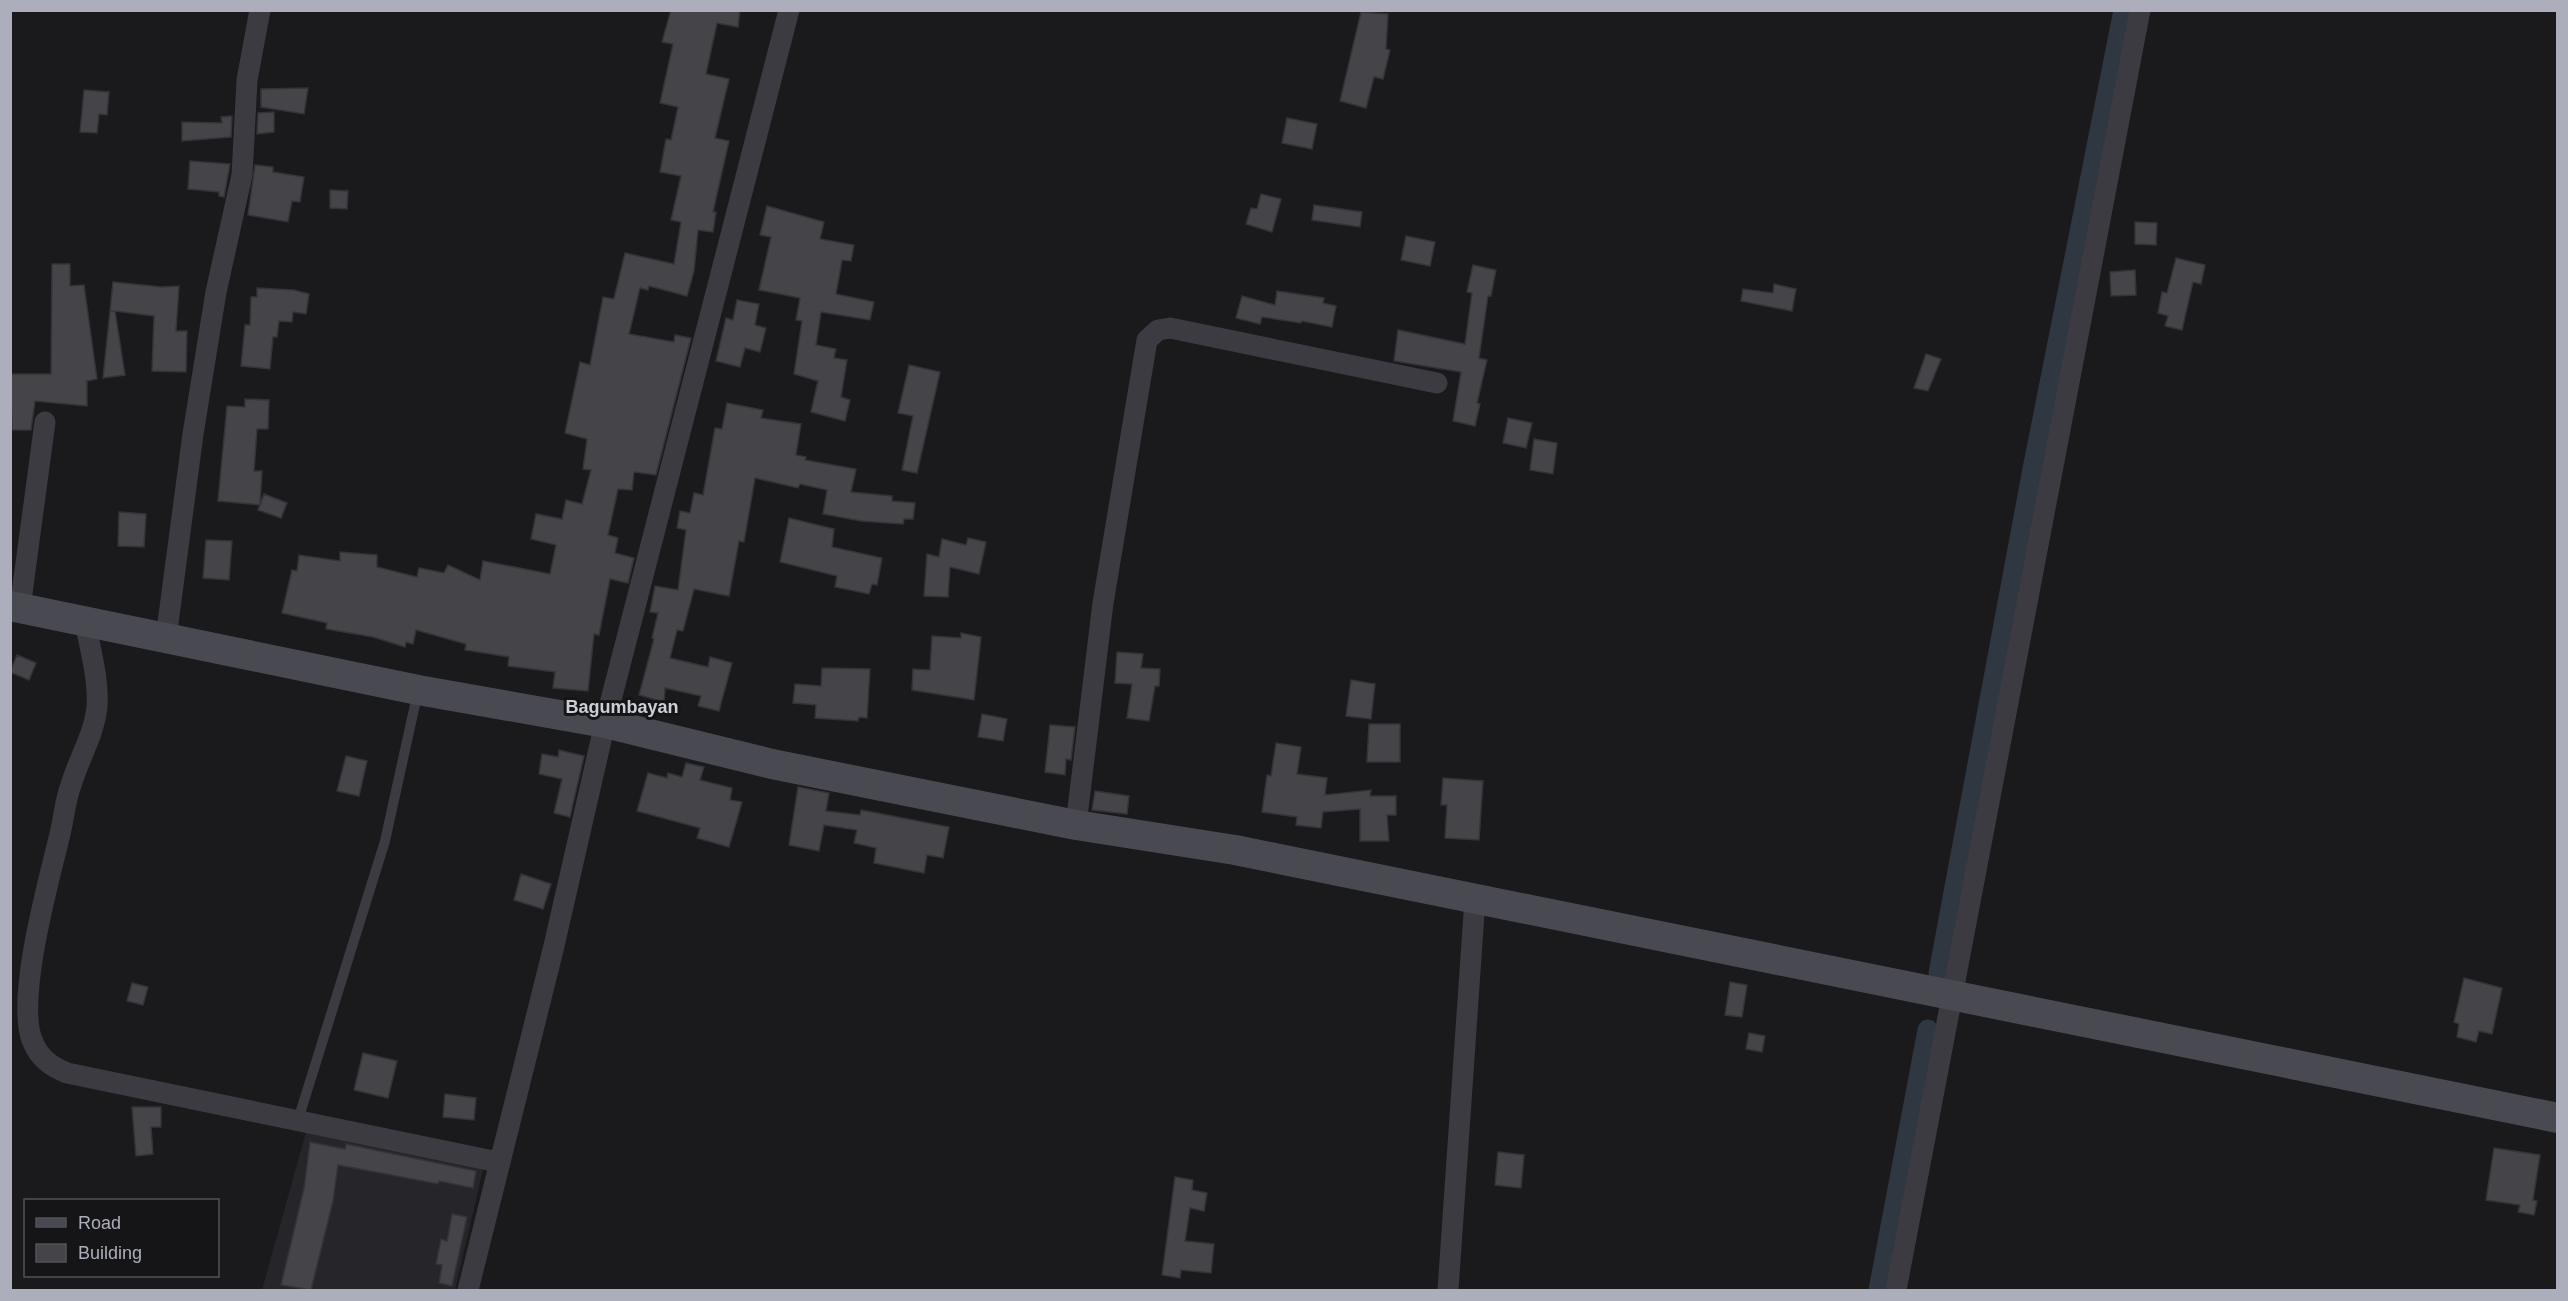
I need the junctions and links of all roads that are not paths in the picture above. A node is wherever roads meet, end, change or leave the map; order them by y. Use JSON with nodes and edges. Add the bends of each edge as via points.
{"nodes":[{"id":1,"x":260,"y":10,"type":"edge"},
{"id":2,"x":789,"y":10,"type":"edge"},
{"id":3,"x":2140,"y":10,"type":"edge"},
{"id":4,"x":1437,"y":383,"type":"dead end"},
{"id":5,"x":45,"y":422,"type":"dead end"},
{"id":6,"x":15,"y":607,"type":"edge"},
{"id":7,"x":85,"y":621,"type":"junction"},
{"id":8,"x":166,"y":638,"type":"junction"},
{"id":9,"x":418,"y":690,"type":"junction"},
{"id":10,"x":605,"y":723,"type":"junction"},
{"id":11,"x":1076,"y":825,"type":"junction"},
{"id":12,"x":1475,"y":899,"type":"junction"},
{"id":13,"x":1953,"y":995,"type":"junction"},
{"id":14,"x":2558,"y":1118,"type":"edge"},
{"id":15,"x":298,"y":1120,"type":"junction"},
{"id":16,"x":498,"y":1162,"type":"junction"},
{"id":17,"x":468,"y":1290,"type":"edge"},
{"id":18,"x":1448,"y":1290,"type":"edge"},
{"id":19,"x":1896,"y":1290,"type":"edge"}],
"edges":[{"from":1,"to":8,"type":"street","via":[[247,80],[242,175],[216,292]]},
{"from":2,"to":10,"type":"street"},
{"from":3,"to":13,"type":"street"},
{"from":4,"to":11,"type":"street","via":[[1170,328],[1151,334],[1103,603]]},
{"from":5,"to":6,"type":"street"},
{"from":6,"to":7,"type":"main road"},
{"from":7,"to":8,"type":"main road"},
{"from":7,"to":15,"type":"street","via":[[97,705],[93,729],[70,786],[38,928],[28,1011],[31,1038],[40,1057],[67,1073]]},
{"from":8,"to":9,"type":"main road"},
{"from":9,"to":10,"type":"main road"},
{"from":9,"to":15,"type":"lane","via":[[385,842]]},
{"from":10,"to":11,"type":"main road","via":[[772,764]]},
{"from":10,"to":16,"type":"street","via":[[553,950]]},
{"from":11,"to":12,"type":"main road","via":[[1235,850]]},
{"from":12,"to":13,"type":"main road"},
{"from":12,"to":18,"type":"street"},
{"from":13,"to":14,"type":"main road"},
{"from":13,"to":19,"type":"street"},
{"from":15,"to":16,"type":"street"},
{"from":16,"to":17,"type":"street"}]}
